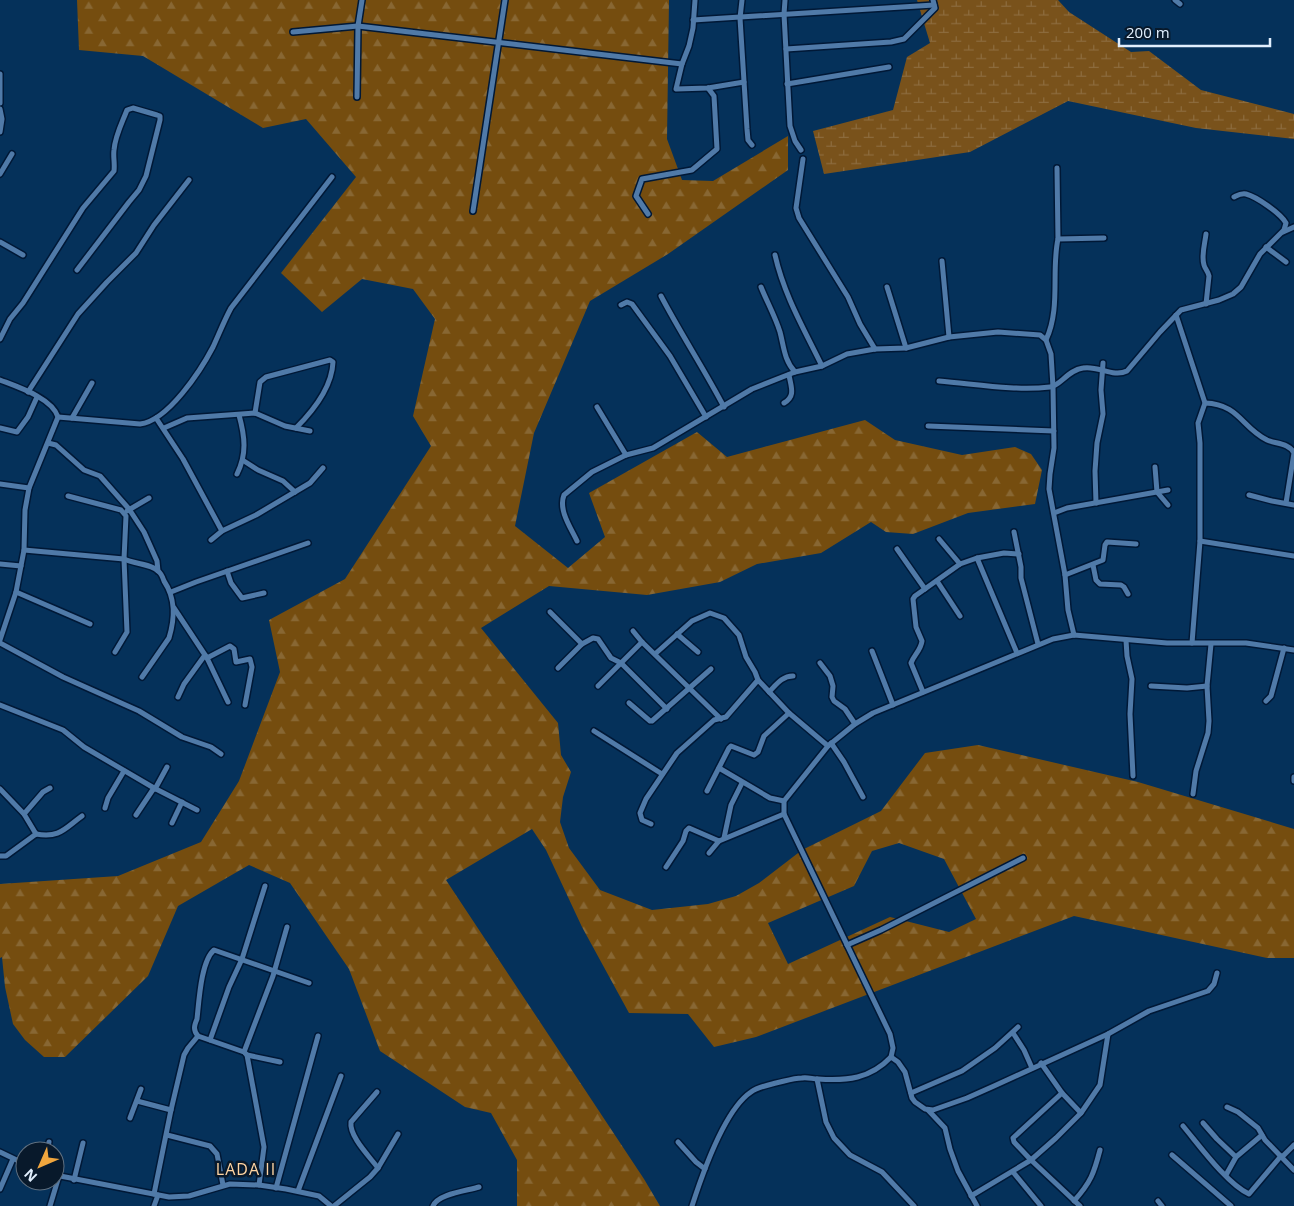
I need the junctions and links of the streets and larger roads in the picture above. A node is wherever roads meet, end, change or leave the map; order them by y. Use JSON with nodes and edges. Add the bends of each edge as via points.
{"nodes":[{"id":1,"x":362,"y":0,"type":"edge"},
{"id":2,"x":506,"y":0,"type":"edge"},
{"id":3,"x":695,"y":0,"type":"edge"},
{"id":4,"x":742,"y":0,"type":"edge"},
{"id":5,"x":785,"y":0,"type":"edge"},
{"id":6,"x":934,"y":2,"type":"edge"},
{"id":7,"x":784,"y":14,"type":"junction"},
{"id":8,"x":740,"y":18,"type":"junction"},
{"id":9,"x":693,"y":20,"type":"junction"},
{"id":10,"x":358,"y":26,"type":"junction"},
{"id":11,"x":293,"y":32,"type":"dead end"},
{"id":12,"x":498,"y":43,"type":"junction"},
{"id":13,"x":786,"y":49,"type":"junction"},
{"id":14,"x":682,"y":64,"type":"junction"},
{"id":15,"x":889,"y":67,"type":"dead end"},
{"id":16,"x":0,"y":74,"type":"edge"},
{"id":17,"x":744,"y":82,"type":"junction"},
{"id":18,"x":787,"y":84,"type":"junction"},
{"id":19,"x":708,"y":88,"type":"junction"},
{"id":20,"x":357,"y":97,"type":"dead end"},
{"id":21,"x":0,"y":103,"type":"edge"},
{"id":22,"x":0,"y":109,"type":"edge"},
{"id":23,"x":0,"y":132,"type":"edge"},
{"id":24,"x":752,"y":145,"type":"dead end"},
{"id":25,"x":801,"y":150,"type":"dead end"},
{"id":26,"x":12,"y":154,"type":"dead end"},
{"id":27,"x":803,"y":159,"type":"dead end"},
{"id":28,"x":1056,"y":168,"type":"dead end"},
{"id":29,"x":0,"y":174,"type":"edge"},
{"id":30,"x":332,"y":177,"type":"dead end"},
{"id":31,"x":190,"y":180,"type":"dead end"},
{"id":32,"x":1234,"y":196,"type":"dead end"},
{"id":33,"x":473,"y":211,"type":"dead end"},
{"id":34,"x":648,"y":214,"type":"dead end"},
{"id":35,"x":1294,"y":228,"type":"edge"},
{"id":36,"x":1206,"y":234,"type":"dead end"},
{"id":37,"x":1278,"y":235,"type":"junction"},
{"id":38,"x":1104,"y":238,"type":"dead end"},
{"id":39,"x":1058,"y":239,"type":"junction"},
{"id":40,"x":0,"y":242,"type":"edge"},
{"id":41,"x":1266,"y":247,"type":"junction"},
{"id":42,"x":23,"y":255,"type":"dead end"},
{"id":43,"x":775,"y":256,"type":"dead end"},
{"id":44,"x":942,"y":261,"type":"dead end"},
{"id":45,"x":1286,"y":262,"type":"dead end"},
{"id":46,"x":77,"y":270,"type":"dead end"},
{"id":47,"x":761,"y":287,"type":"dead end"},
{"id":48,"x":887,"y":287,"type":"dead end"},
{"id":49,"x":661,"y":296,"type":"dead end"},
{"id":50,"x":1206,"y":304,"type":"junction"},
{"id":51,"x":621,"y":305,"type":"dead end"},
{"id":52,"x":1176,"y":315,"type":"junction"},
{"id":53,"x":949,"y":337,"type":"junction"},
{"id":54,"x":0,"y":339,"type":"edge"},
{"id":55,"x":1046,"y":340,"type":"junction"},
{"id":56,"x":906,"y":348,"type":"junction"},
{"id":57,"x":875,"y":349,"type":"junction"},
{"id":58,"x":1103,"y":363,"type":"dead end"},
{"id":59,"x":822,"y":366,"type":"junction"},
{"id":60,"x":1103,"y":370,"type":"junction"},
{"id":61,"x":795,"y":372,"type":"junction"},
{"id":62,"x":789,"y":375,"type":"junction"},
{"id":63,"x":0,"y":380,"type":"edge"},
{"id":64,"x":939,"y":381,"type":"dead end"},
{"id":65,"x":92,"y":383,"type":"dead end"},
{"id":66,"x":1053,"y":387,"type":"junction"},
{"id":67,"x":28,"y":392,"type":"junction"},
{"id":68,"x":38,"y":397,"type":"junction"},
{"id":69,"x":784,"y":403,"type":"dead end"},
{"id":70,"x":1205,"y":403,"type":"junction"},
{"id":71,"x":597,"y":406,"type":"dead end"},
{"id":72,"x":724,"y":407,"type":"junction"},
{"id":73,"x":254,"y":413,"type":"junction"},
{"id":74,"x":240,"y":415,"type":"junction"},
{"id":75,"x":58,"y":417,"type":"junction"},
{"id":76,"x":706,"y":417,"type":"junction"},
{"id":77,"x":72,"y":418,"type":"junction"},
{"id":78,"x":156,"y":418,"type":"junction"},
{"id":79,"x":928,"y":426,"type":"dead end"},
{"id":80,"x":0,"y":428,"type":"edge"},
{"id":81,"x":164,"y":428,"type":"junction"},
{"id":82,"x":296,"y":428,"type":"junction"},
{"id":83,"x":310,"y":431,"type":"dead end"},
{"id":84,"x":1054,"y":431,"type":"junction"},
{"id":85,"x":48,"y":443,"type":"junction"},
{"id":86,"x":626,"y":455,"type":"junction"},
{"id":87,"x":244,"y":461,"type":"junction"},
{"id":88,"x":1155,"y":467,"type":"dead end"},
{"id":89,"x":323,"y":468,"type":"dead end"},
{"id":90,"x":238,"y":474,"type":"dead end"},
{"id":91,"x":0,"y":484,"type":"edge"},
{"id":92,"x":29,"y":488,"type":"junction"},
{"id":93,"x":1168,"y":490,"type":"dead end"},
{"id":94,"x":295,"y":492,"type":"junction"},
{"id":95,"x":1157,"y":492,"type":"junction"},
{"id":96,"x":1249,"y":495,"type":"dead end"},
{"id":97,"x":68,"y":496,"type":"dead end"},
{"id":98,"x":149,"y":498,"type":"dead end"},
{"id":99,"x":1096,"y":503,"type":"junction"},
{"id":100,"x":1286,"y":503,"type":"junction"},
{"id":101,"x":1168,"y":505,"type":"dead end"},
{"id":102,"x":1294,"y":505,"type":"edge"},
{"id":103,"x":127,"y":511,"type":"junction"},
{"id":104,"x":1054,"y":513,"type":"junction"},
{"id":105,"x":222,"y":531,"type":"junction"},
{"id":106,"x":1014,"y":532,"type":"dead end"},
{"id":107,"x":211,"y":540,"type":"dead end"},
{"id":108,"x":939,"y":540,"type":"dead end"},
{"id":109,"x":577,"y":541,"type":"dead end"},
{"id":110,"x":1200,"y":541,"type":"junction"},
{"id":111,"x":308,"y":543,"type":"dead end"},
{"id":112,"x":1136,"y":544,"type":"dead end"},
{"id":113,"x":897,"y":549,"type":"dead end"},
{"id":114,"x":24,"y":550,"type":"junction"},
{"id":115,"x":1019,"y":554,"type":"junction"},
{"id":116,"x":1294,"y":556,"type":"edge"},
{"id":117,"x":977,"y":558,"type":"junction"},
{"id":118,"x":124,"y":559,"type":"junction"},
{"id":119,"x":0,"y":564,"type":"edge"},
{"id":120,"x":960,"y":564,"type":"junction"},
{"id":121,"x":1093,"y":565,"type":"junction"},
{"id":122,"x":21,"y":566,"type":"junction"},
{"id":123,"x":158,"y":571,"type":"junction"},
{"id":124,"x":227,"y":571,"type":"junction"},
{"id":125,"x":1066,"y":575,"type":"junction"},
{"id":126,"x":937,"y":581,"type":"junction"},
{"id":127,"x":925,"y":589,"type":"junction"},
{"id":128,"x":16,"y":592,"type":"junction"},
{"id":129,"x":171,"y":592,"type":"junction"},
{"id":130,"x":264,"y":593,"type":"dead end"},
{"id":131,"x":1128,"y":594,"type":"dead end"},
{"id":132,"x":174,"y":608,"type":"junction"},
{"id":133,"x":550,"y":612,"type":"dead end"},
{"id":134,"x":960,"y":616,"type":"dead end"},
{"id":135,"x":90,"y":624,"type":"dead end"},
{"id":136,"x":633,"y":631,"type":"dead end"},
{"id":137,"x":677,"y":634,"type":"junction"},
{"id":138,"x":1074,"y":634,"type":"junction"},
{"id":139,"x":1126,"y":640,"type":"junction"},
{"id":140,"x":0,"y":641,"type":"edge"},
{"id":141,"x":642,"y":642,"type":"junction"},
{"id":142,"x":582,"y":644,"type":"junction"},
{"id":143,"x":1038,"y":644,"type":"junction"},
{"id":144,"x":1192,"y":644,"type":"junction"},
{"id":145,"x":1211,"y":644,"type":"junction"},
{"id":146,"x":1284,"y":648,"type":"junction"},
{"id":147,"x":872,"y":650,"type":"dead end"},
{"id":148,"x":1294,"y":650,"type":"edge"},
{"id":149,"x":115,"y":652,"type":"dead end"},
{"id":150,"x":698,"y":652,"type":"dead end"},
{"id":151,"x":1017,"y":653,"type":"junction"},
{"id":152,"x":655,"y":654,"type":"junction"},
{"id":153,"x":206,"y":657,"type":"junction"},
{"id":154,"x":820,"y":662,"type":"dead end"},
{"id":155,"x":621,"y":663,"type":"junction"},
{"id":156,"x":558,"y":668,"type":"dead end"},
{"id":157,"x":711,"y":668,"type":"dead end"},
{"id":158,"x":142,"y":676,"type":"dead end"},
{"id":159,"x":793,"y":676,"type":"dead end"},
{"id":160,"x":758,"y":680,"type":"junction"},
{"id":161,"x":598,"y":686,"type":"dead end"},
{"id":162,"x":1151,"y":686,"type":"dead end"},
{"id":163,"x":1208,"y":686,"type":"junction"},
{"id":164,"x":689,"y":689,"type":"junction"},
{"id":165,"x":769,"y":692,"type":"junction"},
{"id":166,"x":923,"y":692,"type":"junction"},
{"id":167,"x":178,"y":697,"type":"dead end"},
{"id":168,"x":1266,"y":701,"type":"dead end"},
{"id":169,"x":228,"y":702,"type":"dead end"},
{"id":170,"x":629,"y":704,"type":"dead end"},
{"id":171,"x":0,"y":705,"type":"edge"},
{"id":172,"x":244,"y":705,"type":"dead end"},
{"id":173,"x":893,"y":705,"type":"junction"},
{"id":174,"x":667,"y":710,"type":"junction"},
{"id":175,"x":789,"y":713,"type":"junction"},
{"id":176,"x":721,"y":718,"type":"junction"},
{"id":177,"x":855,"y":724,"type":"junction"},
{"id":178,"x":594,"y":731,"type":"dead end"},
{"id":179,"x":830,"y":745,"type":"junction"},
{"id":180,"x":221,"y":754,"type":"dead end"},
{"id":181,"x":167,"y":766,"type":"dead end"},
{"id":182,"x":718,"y":768,"type":"junction"},
{"id":183,"x":124,"y":771,"type":"junction"},
{"id":184,"x":662,"y":774,"type":"junction"},
{"id":185,"x":1133,"y":776,"type":"dead end"},
{"id":186,"x":1294,"y":777,"type":"edge"},
{"id":187,"x":1294,"y":781,"type":"edge"},
{"id":188,"x":742,"y":783,"type":"junction"},
{"id":189,"x":50,"y":788,"type":"dead end"},
{"id":190,"x":155,"y":788,"type":"junction"},
{"id":191,"x":0,"y":789,"type":"edge"},
{"id":192,"x":707,"y":791,"type":"dead end"},
{"id":193,"x":1193,"y":794,"type":"dead end"},
{"id":194,"x":863,"y":797,"type":"dead end"},
{"id":195,"x":784,"y":801,"type":"junction"},
{"id":196,"x":182,"y":802,"type":"junction"},
{"id":197,"x":105,"y":808,"type":"dead end"},
{"id":198,"x":197,"y":810,"type":"dead end"},
{"id":199,"x":24,"y":814,"type":"junction"},
{"id":200,"x":784,"y":814,"type":"junction"},
{"id":201,"x":82,"y":816,"type":"dead end"},
{"id":202,"x":136,"y":816,"type":"dead end"},
{"id":203,"x":172,"y":823,"type":"dead end"},
{"id":204,"x":651,"y":824,"type":"dead end"},
{"id":205,"x":36,"y":834,"type":"junction"},
{"id":206,"x":722,"y":840,"type":"junction"},
{"id":207,"x":710,"y":853,"type":"dead end"},
{"id":208,"x":0,"y":856,"type":"edge"},
{"id":209,"x":1023,"y":858,"type":"dead end"},
{"id":210,"x":666,"y":867,"type":"dead end"},
{"id":211,"x":266,"y":886,"type":"dead end"},
{"id":212,"x":287,"y":927,"type":"dead end"},
{"id":213,"x":847,"y":945,"type":"junction"},
{"id":214,"x":242,"y":959,"type":"junction"},
{"id":215,"x":274,"y":971,"type":"junction"},
{"id":216,"x":1217,"y":973,"type":"dead end"},
{"id":217,"x":309,"y":983,"type":"dead end"},
{"id":218,"x":1018,"y":1027,"type":"dead end"},
{"id":219,"x":1013,"y":1033,"type":"junction"},
{"id":220,"x":1108,"y":1034,"type":"junction"},
{"id":221,"x":198,"y":1036,"type":"junction"},
{"id":222,"x":318,"y":1036,"type":"dead end"},
{"id":223,"x":210,"y":1040,"type":"junction"},
{"id":224,"x":246,"y":1053,"type":"junction"},
{"id":225,"x":891,"y":1057,"type":"junction"},
{"id":226,"x":280,"y":1062,"type":"dead end"},
{"id":227,"x":1041,"y":1064,"type":"junction"},
{"id":228,"x":1032,"y":1068,"type":"junction"},
{"id":229,"x":341,"y":1076,"type":"dead end"},
{"id":230,"x":817,"y":1079,"type":"junction"},
{"id":231,"x":141,"y":1089,"type":"dead end"},
{"id":232,"x":377,"y":1092,"type":"dead end"},
{"id":233,"x":911,"y":1093,"type":"junction"},
{"id":234,"x":1062,"y":1093,"type":"junction"},
{"id":235,"x":137,"y":1101,"type":"junction"},
{"id":236,"x":1227,"y":1107,"type":"dead end"},
{"id":237,"x":171,"y":1110,"type":"junction"},
{"id":238,"x":928,"y":1110,"type":"junction"},
{"id":239,"x":1081,"y":1113,"type":"junction"},
{"id":240,"x":130,"y":1118,"type":"dead end"},
{"id":241,"x":1203,"y":1123,"type":"dead end"},
{"id":242,"x":1183,"y":1126,"type":"dead end"},
{"id":243,"x":398,"y":1134,"type":"dead end"},
{"id":244,"x":167,"y":1135,"type":"junction"},
{"id":245,"x":1262,"y":1135,"type":"junction"},
{"id":246,"x":678,"y":1142,"type":"dead end"},
{"id":247,"x":83,"y":1143,"type":"dead end"},
{"id":248,"x":1294,"y":1145,"type":"edge"},
{"id":249,"x":1100,"y":1150,"type":"dead end"},
{"id":250,"x":0,"y":1152,"type":"edge"},
{"id":251,"x":1172,"y":1155,"type":"dead end"},
{"id":252,"x":1236,"y":1157,"type":"junction"},
{"id":253,"x":1281,"y":1157,"type":"junction"},
{"id":254,"x":13,"y":1159,"type":"joint"},
{"id":255,"x":1031,"y":1160,"type":"junction"},
{"id":256,"x":378,"y":1168,"type":"junction"},
{"id":257,"x":705,"y":1169,"type":"junction"},
{"id":258,"x":1294,"y":1170,"type":"edge"},
{"id":259,"x":1013,"y":1172,"type":"junction"},
{"id":260,"x":1226,"y":1175,"type":"junction"},
{"id":261,"x":65,"y":1178,"type":"edge"},
{"id":262,"x":74,"y":1180,"type":"junction"},
{"id":263,"x":223,"y":1185,"type":"junction"},
{"id":264,"x":259,"y":1185,"type":"junction"},
{"id":265,"x":478,"y":1187,"type":"dead end"},
{"id":266,"x":276,"y":1188,"type":"junction"},
{"id":267,"x":0,"y":1189,"type":"edge"},
{"id":268,"x":54,"y":1191,"type":"edge"},
{"id":269,"x":298,"y":1191,"type":"junction"},
{"id":270,"x":156,"y":1195,"type":"junction"},
{"id":271,"x":971,"y":1196,"type":"junction"},
{"id":272,"x":1074,"y":1201,"type":"junction"},
{"id":273,"x":50,"y":1206,"type":"edge"},
{"id":274,"x":154,"y":1206,"type":"edge"},
{"id":275,"x":333,"y":1206,"type":"edge"},
{"id":276,"x":433,"y":1206,"type":"edge"},
{"id":277,"x":692,"y":1206,"type":"edge"},
{"id":278,"x":914,"y":1206,"type":"edge"},
{"id":279,"x":976,"y":1206,"type":"edge"},
{"id":280,"x":1041,"y":1206,"type":"edge"},
{"id":281,"x":1080,"y":1206,"type":"edge"},
{"id":282,"x":1231,"y":1206,"type":"edge"}],
"edges":[{"from":1,"to":10,"type":"street"},
{"from":2,"to":12,"type":"street"},
{"from":3,"to":9,"type":"street"},
{"from":4,"to":8,"type":"street"},
{"from":5,"to":7,"type":"street"},
{"from":6,"to":7,"type":"street"},
{"from":6,"to":13,"type":"street","via":[[935,8],[904,39]]},
{"from":7,"to":8,"type":"street"},
{"from":7,"to":13,"type":"street"},
{"from":8,"to":9,"type":"street"},
{"from":8,"to":17,"type":"street"},
{"from":9,"to":14,"type":"street"},
{"from":10,"to":11,"type":"street"},
{"from":10,"to":12,"type":"street"},
{"from":10,"to":20,"type":"street"},
{"from":12,"to":14,"type":"street"},
{"from":12,"to":33,"type":"street"},
{"from":13,"to":18,"type":"street"},
{"from":14,"to":19,"type":"street","via":[[676,89]]},
{"from":15,"to":18,"type":"street"},
{"from":16,"to":21,"type":"street"},
{"from":17,"to":19,"type":"street"},
{"from":17,"to":24,"type":"street","via":[[748,140]]},
{"from":18,"to":25,"type":"street","via":[[792,132]]},
{"from":19,"to":34,"type":"street","via":[[714,96],[717,148],[692,170],[642,179],[636,196]]},
{"from":22,"to":23,"type":"street"},
{"from":26,"to":29,"type":"street"},
{"from":27,"to":57,"type":"street","via":[[796,208],[799,218],[848,297]]},
{"from":28,"to":39,"type":"street"},
{"from":30,"to":78,"type":"street","via":[[231,308],[213,346],[184,391]]},
{"from":31,"to":67,"type":"street","via":[[136,253],[78,314]]},
{"from":32,"to":37,"type":"street","via":[[1247,194],[1282,216],[1286,227]]},
{"from":35,"to":37,"type":"street"},
{"from":36,"to":50,"type":"street","via":[[1203,261],[1209,276]]},
{"from":37,"to":41,"type":"street"},
{"from":38,"to":39,"type":"street"},
{"from":39,"to":55,"type":"street","via":[[1055,293]]},
{"from":40,"to":42,"type":"street"},
{"from":41,"to":45,"type":"street"},
{"from":41,"to":50,"type":"street","via":[[1241,287],[1233,294]]},
{"from":43,"to":59,"type":"street","via":[[788,298]]},
{"from":44,"to":53,"type":"street"},
{"from":46,"to":54,"type":"street","via":[[140,190],[160,120],[157,114],[133,108],[127,110],[113,151],[114,170],[83,208]]},
{"from":47,"to":61,"type":"street","via":[[780,331],[784,354]]},
{"from":48,"to":56,"type":"street"},
{"from":49,"to":72,"type":"street"},
{"from":50,"to":52,"type":"street","via":[[1181,310]]},
{"from":51,"to":76,"type":"street","via":[[632,304],[670,356]]},
{"from":52,"to":60,"type":"street","via":[[1127,371],[1121,374]]},
{"from":52,"to":70,"type":"street"},
{"from":53,"to":55,"type":"street","via":[[998,332],[1040,335]]},
{"from":53,"to":56,"type":"street"},
{"from":55,"to":66,"type":"street","via":[[1051,354]]},
{"from":56,"to":57,"type":"street"},
{"from":57,"to":59,"type":"street","via":[[847,354]]},
{"from":58,"to":60,"type":"street"},
{"from":59,"to":61,"type":"street"},
{"from":60,"to":66,"type":"street","via":[[1095,367],[1074,370]]},
{"from":60,"to":99,"type":"street","via":[[1103,414],[1095,472]]},
{"from":61,"to":62,"type":"street"},
{"from":62,"to":69,"type":"street","via":[[792,395]]},
{"from":62,"to":72,"type":"street","via":[[752,389]]},
{"from":63,"to":67,"type":"street"},
{"from":64,"to":66,"type":"street","via":[[1000,388]]},
{"from":65,"to":77,"type":"street"},
{"from":66,"to":84,"type":"street"},
{"from":67,"to":68,"type":"street"},
{"from":68,"to":75,"type":"street","via":[[56,411]]},
{"from":68,"to":80,"type":"street","via":[[17,432]]},
{"from":70,"to":100,"type":"street","via":[[1222,406],[1244,420],[1259,435],[1292,449]]},
{"from":70,"to":110,"type":"street","via":[[1198,423]]},
{"from":71,"to":86,"type":"street"},
{"from":72,"to":76,"type":"street"},
{"from":73,"to":74,"type":"street"},
{"from":73,"to":82,"type":"street"},
{"from":73,"to":82,"type":"street","via":[[260,382],[266,376],[330,360],[333,367],[329,380],[309,415]]},
{"from":74,"to":81,"type":"street","via":[[187,418]]},
{"from":74,"to":87,"type":"street"},
{"from":75,"to":77,"type":"street"},
{"from":75,"to":85,"type":"street"},
{"from":76,"to":86,"type":"street","via":[[653,448]]},
{"from":77,"to":78,"type":"street","via":[[140,424]]},
{"from":78,"to":81,"type":"street"},
{"from":79,"to":84,"type":"street"},
{"from":81,"to":105,"type":"street"},
{"from":82,"to":83,"type":"street"},
{"from":84,"to":104,"type":"street","via":[[1049,489]]},
{"from":85,"to":92,"type":"street"},
{"from":85,"to":103,"type":"street","via":[[84,470],[100,476]]},
{"from":86,"to":109,"type":"street","via":[[592,472],[564,495],[562,507]]},
{"from":87,"to":90,"type":"street"},
{"from":87,"to":94,"type":"street","via":[[283,481]]},
{"from":88,"to":95,"type":"street"},
{"from":89,"to":94,"type":"street","via":[[310,483]]},
{"from":91,"to":92,"type":"street"},
{"from":92,"to":114,"type":"street"},
{"from":93,"to":95,"type":"street"},
{"from":94,"to":105,"type":"street"},
{"from":95,"to":99,"type":"street"},
{"from":95,"to":101,"type":"street"},
{"from":96,"to":100,"type":"street"},
{"from":97,"to":103,"type":"street"},
{"from":98,"to":103,"type":"street"},
{"from":99,"to":104,"type":"street"},
{"from":100,"to":102,"type":"street"},
{"from":103,"to":118,"type":"street"},
{"from":103,"to":123,"type":"street","via":[[144,532]]},
{"from":104,"to":125,"type":"street"},
{"from":105,"to":107,"type":"street"},
{"from":106,"to":115,"type":"street"},
{"from":108,"to":120,"type":"street"},
{"from":110,"to":116,"type":"street"},
{"from":110,"to":144,"type":"street"},
{"from":111,"to":124,"type":"street"},
{"from":112,"to":121,"type":"street","via":[[1108,542],[1103,560]]},
{"from":113,"to":127,"type":"street"},
{"from":114,"to":118,"type":"street"},
{"from":114,"to":122,"type":"street"},
{"from":115,"to":117,"type":"street"},
{"from":115,"to":143,"type":"street","via":[[1021,578]]},
{"from":117,"to":120,"type":"street"},
{"from":117,"to":151,"type":"street"},
{"from":118,"to":123,"type":"street"},
{"from":118,"to":149,"type":"street","via":[[127,632]]},
{"from":119,"to":122,"type":"street"},
{"from":120,"to":126,"type":"street"},
{"from":121,"to":125,"type":"street"},
{"from":121,"to":131,"type":"street","via":[[1097,582],[1124,587]]},
{"from":122,"to":128,"type":"street"},
{"from":123,"to":129,"type":"street"},
{"from":124,"to":129,"type":"street"},
{"from":124,"to":130,"type":"street","via":[[242,598]]},
{"from":125,"to":138,"type":"street","via":[[1068,610]]},
{"from":126,"to":127,"type":"street"},
{"from":126,"to":134,"type":"street"},
{"from":127,"to":166,"type":"street","via":[[913,599],[916,627],[922,641],[920,651],[911,663]]},
{"from":128,"to":135,"type":"street"},
{"from":128,"to":140,"type":"street"},
{"from":129,"to":132,"type":"street"},
{"from":132,"to":153,"type":"street"},
{"from":132,"to":158,"type":"street","via":[[169,638]]},
{"from":133,"to":142,"type":"street"},
{"from":136,"to":141,"type":"street"},
{"from":137,"to":150,"type":"street"},
{"from":137,"to":152,"type":"street"},
{"from":137,"to":160,"type":"street","via":[[692,620],[704,615],[710,613],[724,618],[739,635]]},
{"from":138,"to":139,"type":"street"},
{"from":138,"to":143,"type":"street"},
{"from":139,"to":144,"type":"street"},
{"from":139,"to":185,"type":"street","via":[[1132,679]]},
{"from":140,"to":180,"type":"street","via":[[63,677],[139,711]]},
{"from":141,"to":152,"type":"street"},
{"from":141,"to":155,"type":"street"},
{"from":142,"to":155,"type":"street","via":[[593,638],[598,640],[611,658]]},
{"from":142,"to":156,"type":"street"},
{"from":143,"to":151,"type":"street"},
{"from":144,"to":145,"type":"street"},
{"from":145,"to":146,"type":"street","via":[[1246,643]]},
{"from":145,"to":163,"type":"street"},
{"from":146,"to":148,"type":"street"},
{"from":146,"to":168,"type":"street","via":[[1271,696]]},
{"from":147,"to":173,"type":"street"},
{"from":151,"to":166,"type":"street"},
{"from":152,"to":164,"type":"street"},
{"from":153,"to":167,"type":"street","via":[[184,684]]},
{"from":153,"to":169,"type":"street"},
{"from":153,"to":172,"type":"street","via":[[230,646],[234,649],[236,662],[250,659],[252,667]]},
{"from":154,"to":177,"type":"street","via":[[830,676],[834,701],[845,709]]},
{"from":155,"to":161,"type":"street"},
{"from":155,"to":174,"type":"street"},
{"from":157,"to":164,"type":"street"},
{"from":159,"to":165,"type":"street","via":[[787,676]]},
{"from":160,"to":165,"type":"street"},
{"from":160,"to":176,"type":"street","via":[[726,717]]},
{"from":162,"to":163,"type":"street"},
{"from":163,"to":193,"type":"street","via":[[1208,727]]},
{"from":164,"to":174,"type":"street"},
{"from":164,"to":176,"type":"street"},
{"from":165,"to":175,"type":"street"},
{"from":166,"to":173,"type":"street"},
{"from":170,"to":174,"type":"street","via":[[650,721]]},
{"from":171,"to":183,"type":"street","via":[[63,730]]},
{"from":173,"to":177,"type":"street"},
{"from":175,"to":179,"type":"street"},
{"from":175,"to":182,"type":"street","via":[[764,736],[758,752],[754,754],[731,746]]},
{"from":176,"to":184,"type":"street","via":[[697,733],[677,752]]},
{"from":177,"to":179,"type":"street"},
{"from":178,"to":184,"type":"street"},
{"from":179,"to":194,"type":"street","via":[[844,762]]},
{"from":179,"to":195,"type":"street"},
{"from":181,"to":190,"type":"street"},
{"from":182,"to":188,"type":"street"},
{"from":182,"to":192,"type":"street"},
{"from":183,"to":190,"type":"street"},
{"from":183,"to":197,"type":"street"},
{"from":184,"to":204,"type":"street","via":[[640,813],[642,820]]},
{"from":186,"to":187,"type":"street"},
{"from":188,"to":195,"type":"street","via":[[770,798]]},
{"from":188,"to":206,"type":"street","via":[[731,805]]},
{"from":189,"to":199,"type":"street"},
{"from":190,"to":196,"type":"street"},
{"from":190,"to":202,"type":"street"},
{"from":191,"to":199,"type":"street"},
{"from":195,"to":200,"type":"street"},
{"from":196,"to":198,"type":"street"},
{"from":196,"to":203,"type":"street"},
{"from":199,"to":205,"type":"street"},
{"from":200,"to":206,"type":"street"},
{"from":200,"to":213,"type":"street"},
{"from":201,"to":205,"type":"street","via":[[57,834]]},
{"from":205,"to":208,"type":"street","via":[[6,856]]},
{"from":206,"to":207,"type":"street"},
{"from":206,"to":210,"type":"street","via":[[689,828]]},
{"from":209,"to":213,"type":"street"},
{"from":211,"to":214,"type":"street"},
{"from":212,"to":215,"type":"street"},
{"from":213,"to":225,"type":"street","via":[[890,1034]]},
{"from":214,"to":215,"type":"street"},
{"from":214,"to":221,"type":"street","via":[[220,950],[210,953],[194,1026]]},
{"from":214,"to":223,"type":"street"},
{"from":215,"to":217,"type":"street"},
{"from":215,"to":224,"type":"street"},
{"from":216,"to":220,"type":"street","via":[[1208,991],[1148,1011]]},
{"from":218,"to":219,"type":"street"},
{"from":219,"to":228,"type":"street"},
{"from":219,"to":233,"type":"street","via":[[962,1071]]},
{"from":220,"to":227,"type":"street"},
{"from":220,"to":239,"type":"street","via":[[1100,1085]]},
{"from":221,"to":223,"type":"street"},
{"from":221,"to":237,"type":"street","via":[[184,1055]]},
{"from":222,"to":266,"type":"street"},
{"from":223,"to":224,"type":"street"},
{"from":224,"to":226,"type":"street"},
{"from":224,"to":264,"type":"street","via":[[264,1148]]},
{"from":225,"to":230,"type":"street","via":[[860,1078]]},
{"from":225,"to":233,"type":"street","via":[[902,1067]]},
{"from":227,"to":228,"type":"street"},
{"from":227,"to":234,"type":"street"},
{"from":228,"to":238,"type":"street","via":[[967,1098]]},
{"from":229,"to":269,"type":"street"},
{"from":230,"to":257,"type":"street","via":[[803,1077],[750,1092],[724,1128]]},
{"from":230,"to":278,"type":"street","via":[[826,1122],[834,1138],[850,1155],[882,1172]]},
{"from":231,"to":235,"type":"street"},
{"from":232,"to":256,"type":"street","via":[[350,1122],[350,1129]]},
{"from":233,"to":238,"type":"street","via":[[915,1102]]},
{"from":234,"to":239,"type":"street"},
{"from":234,"to":255,"type":"street","via":[[1013,1138]]},
{"from":235,"to":237,"type":"street"},
{"from":235,"to":240,"type":"street"},
{"from":236,"to":245,"type":"street","via":[[1258,1128]]},
{"from":237,"to":244,"type":"street"},
{"from":238,"to":271,"type":"street","via":[[945,1128],[958,1172]]},
{"from":239,"to":255,"type":"street"},
{"from":241,"to":252,"type":"street"},
{"from":242,"to":260,"type":"street"},
{"from":243,"to":256,"type":"street"},
{"from":244,"to":263,"type":"street","via":[[210,1146],[217,1154]]},
{"from":244,"to":270,"type":"street"},
{"from":245,"to":252,"type":"street"},
{"from":245,"to":253,"type":"street"},
{"from":246,"to":257,"type":"street"},
{"from":247,"to":262,"type":"street"},
{"from":248,"to":253,"type":"street"},
{"from":249,"to":272,"type":"street","via":[[1087,1187]]},
{"from":250,"to":254,"type":"street"},
{"from":251,"to":282,"type":"street"},
{"from":252,"to":260,"type":"street"},
{"from":253,"to":258,"type":"street"},
{"from":253,"to":260,"type":"street","via":[[1249,1194]]},
{"from":254,"to":267,"type":"street"},
{"from":255,"to":259,"type":"street"},
{"from":255,"to":272,"type":"street"},
{"from":256,"to":275,"type":"street"},
{"from":257,"to":277,"type":"street"},
{"from":259,"to":271,"type":"street"},
{"from":259,"to":280,"type":"street"},
{"from":261,"to":262,"type":"street"},
{"from":262,"to":270,"type":"street"},
{"from":263,"to":264,"type":"street"},
{"from":263,"to":270,"type":"street","via":[[189,1196]]},
{"from":264,"to":266,"type":"street"},
{"from":265,"to":276,"type":"street","via":[[443,1197]]},
{"from":266,"to":269,"type":"street"},
{"from":268,"to":273,"type":"street"},
{"from":269,"to":275,"type":"street","via":[[319,1196]]},
{"from":270,"to":274,"type":"street"},
{"from":271,"to":279,"type":"street"},
{"from":272,"to":281,"type":"street"}]}
